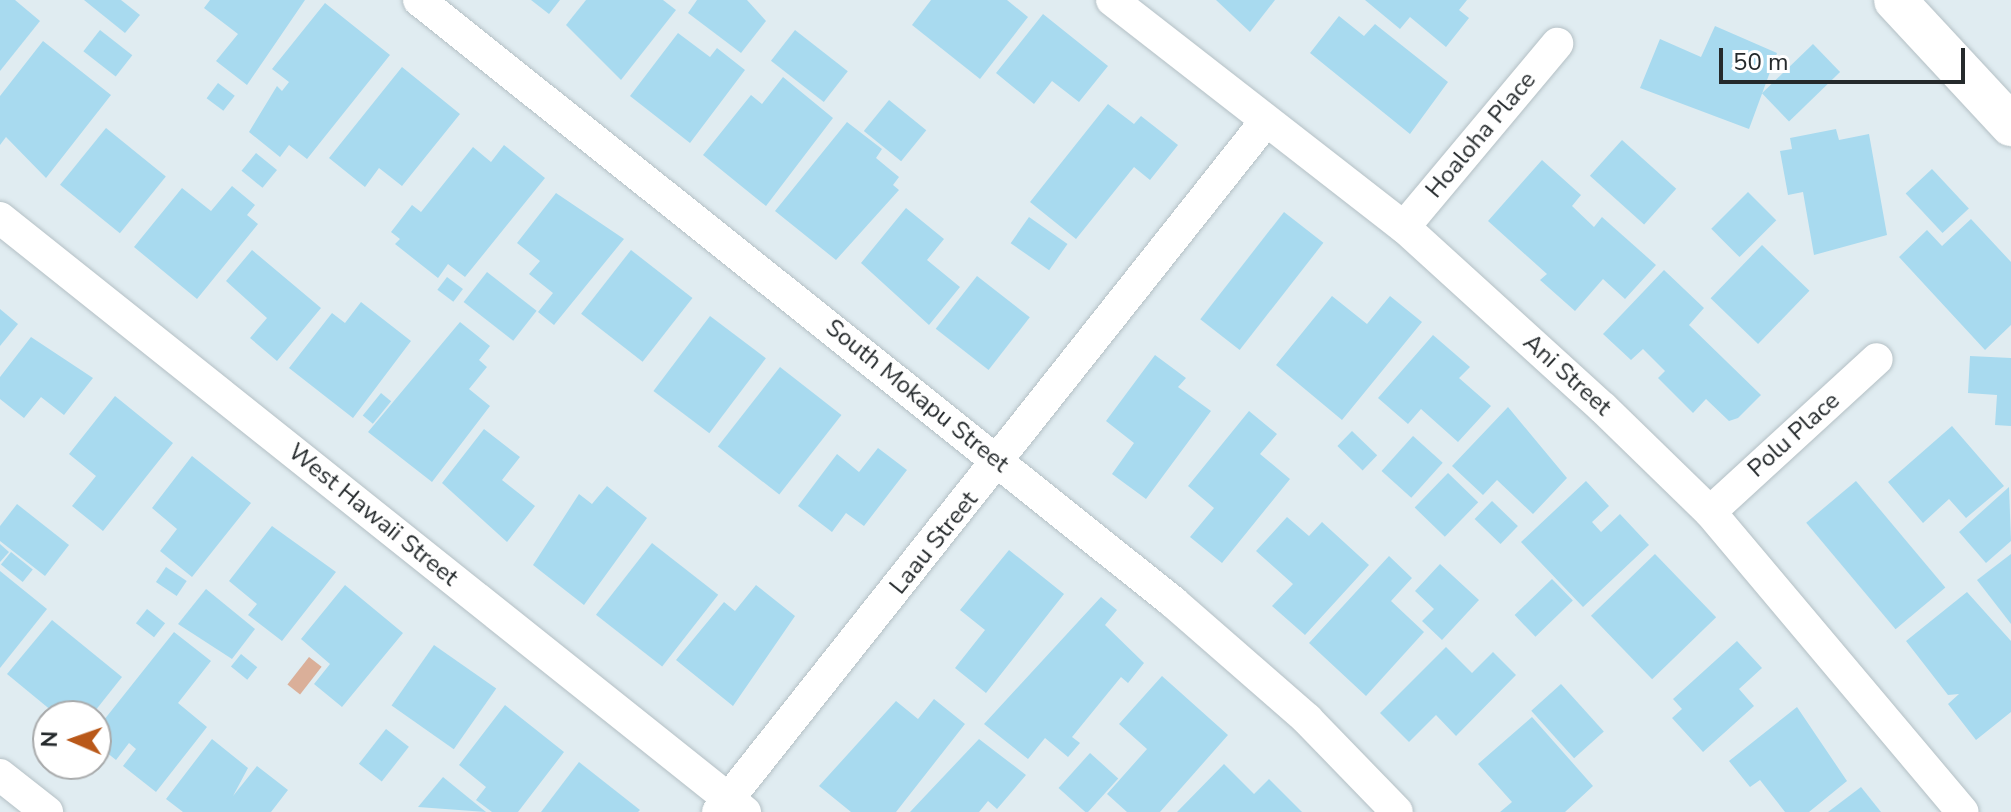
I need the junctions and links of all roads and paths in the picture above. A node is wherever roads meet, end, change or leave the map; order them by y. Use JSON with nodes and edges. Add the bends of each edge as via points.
{"nodes":[{"id":1,"x":419,"y":0,"type":"edge"},
{"id":2,"x":1112,"y":0,"type":"edge"},
{"id":3,"x":1895,"y":0,"type":"edge"},
{"id":4,"x":1557,"y":44,"type":"dead end"},
{"id":5,"x":1265,"y":122,"type":"junction"},
{"id":6,"x":2011,"y":125,"type":"edge"},
{"id":7,"x":0,"y":218,"type":"edge"},
{"id":8,"x":1404,"y":227,"type":"junction"},
{"id":9,"x":1877,"y":359,"type":"dead end"},
{"id":10,"x":1000,"y":461,"type":"junction"},
{"id":11,"x":1710,"y":512,"type":"junction"},
{"id":12,"x":0,"y":775,"type":"edge"},
{"id":13,"x":731,"y":808,"type":"edge"},
{"id":14,"x":47,"y":812,"type":"edge"},
{"id":15,"x":1397,"y":812,"type":"edge"},
{"id":16,"x":1963,"y":812,"type":"edge"}],
"edges":[{"from":1,"to":10,"type":"street","name":"South Mokapu Street"},
{"from":2,"to":5,"type":"street","name":"Ani Street"},
{"from":3,"to":6,"type":"main road"},
{"from":4,"to":8,"type":"street","name":"Hoaloha Place"},
{"from":5,"to":8,"type":"street","name":"Ani Street"},
{"from":5,"to":10,"type":"street","name":"Laau Street"},
{"from":7,"to":13,"type":"street","name":"West Hawaii Street"},
{"from":8,"to":11,"type":"street","name":"Ani Street"},
{"from":9,"to":11,"type":"street","name":"Polu Place"},
{"from":10,"to":13,"type":"street","name":"Laau Street"},
{"from":10,"to":15,"type":"street","name":"South Mokapu Street","via":[[1242,660]]},
{"from":11,"to":16,"type":"street","name":"Ani Street"},
{"from":12,"to":14,"type":"street"}]}
